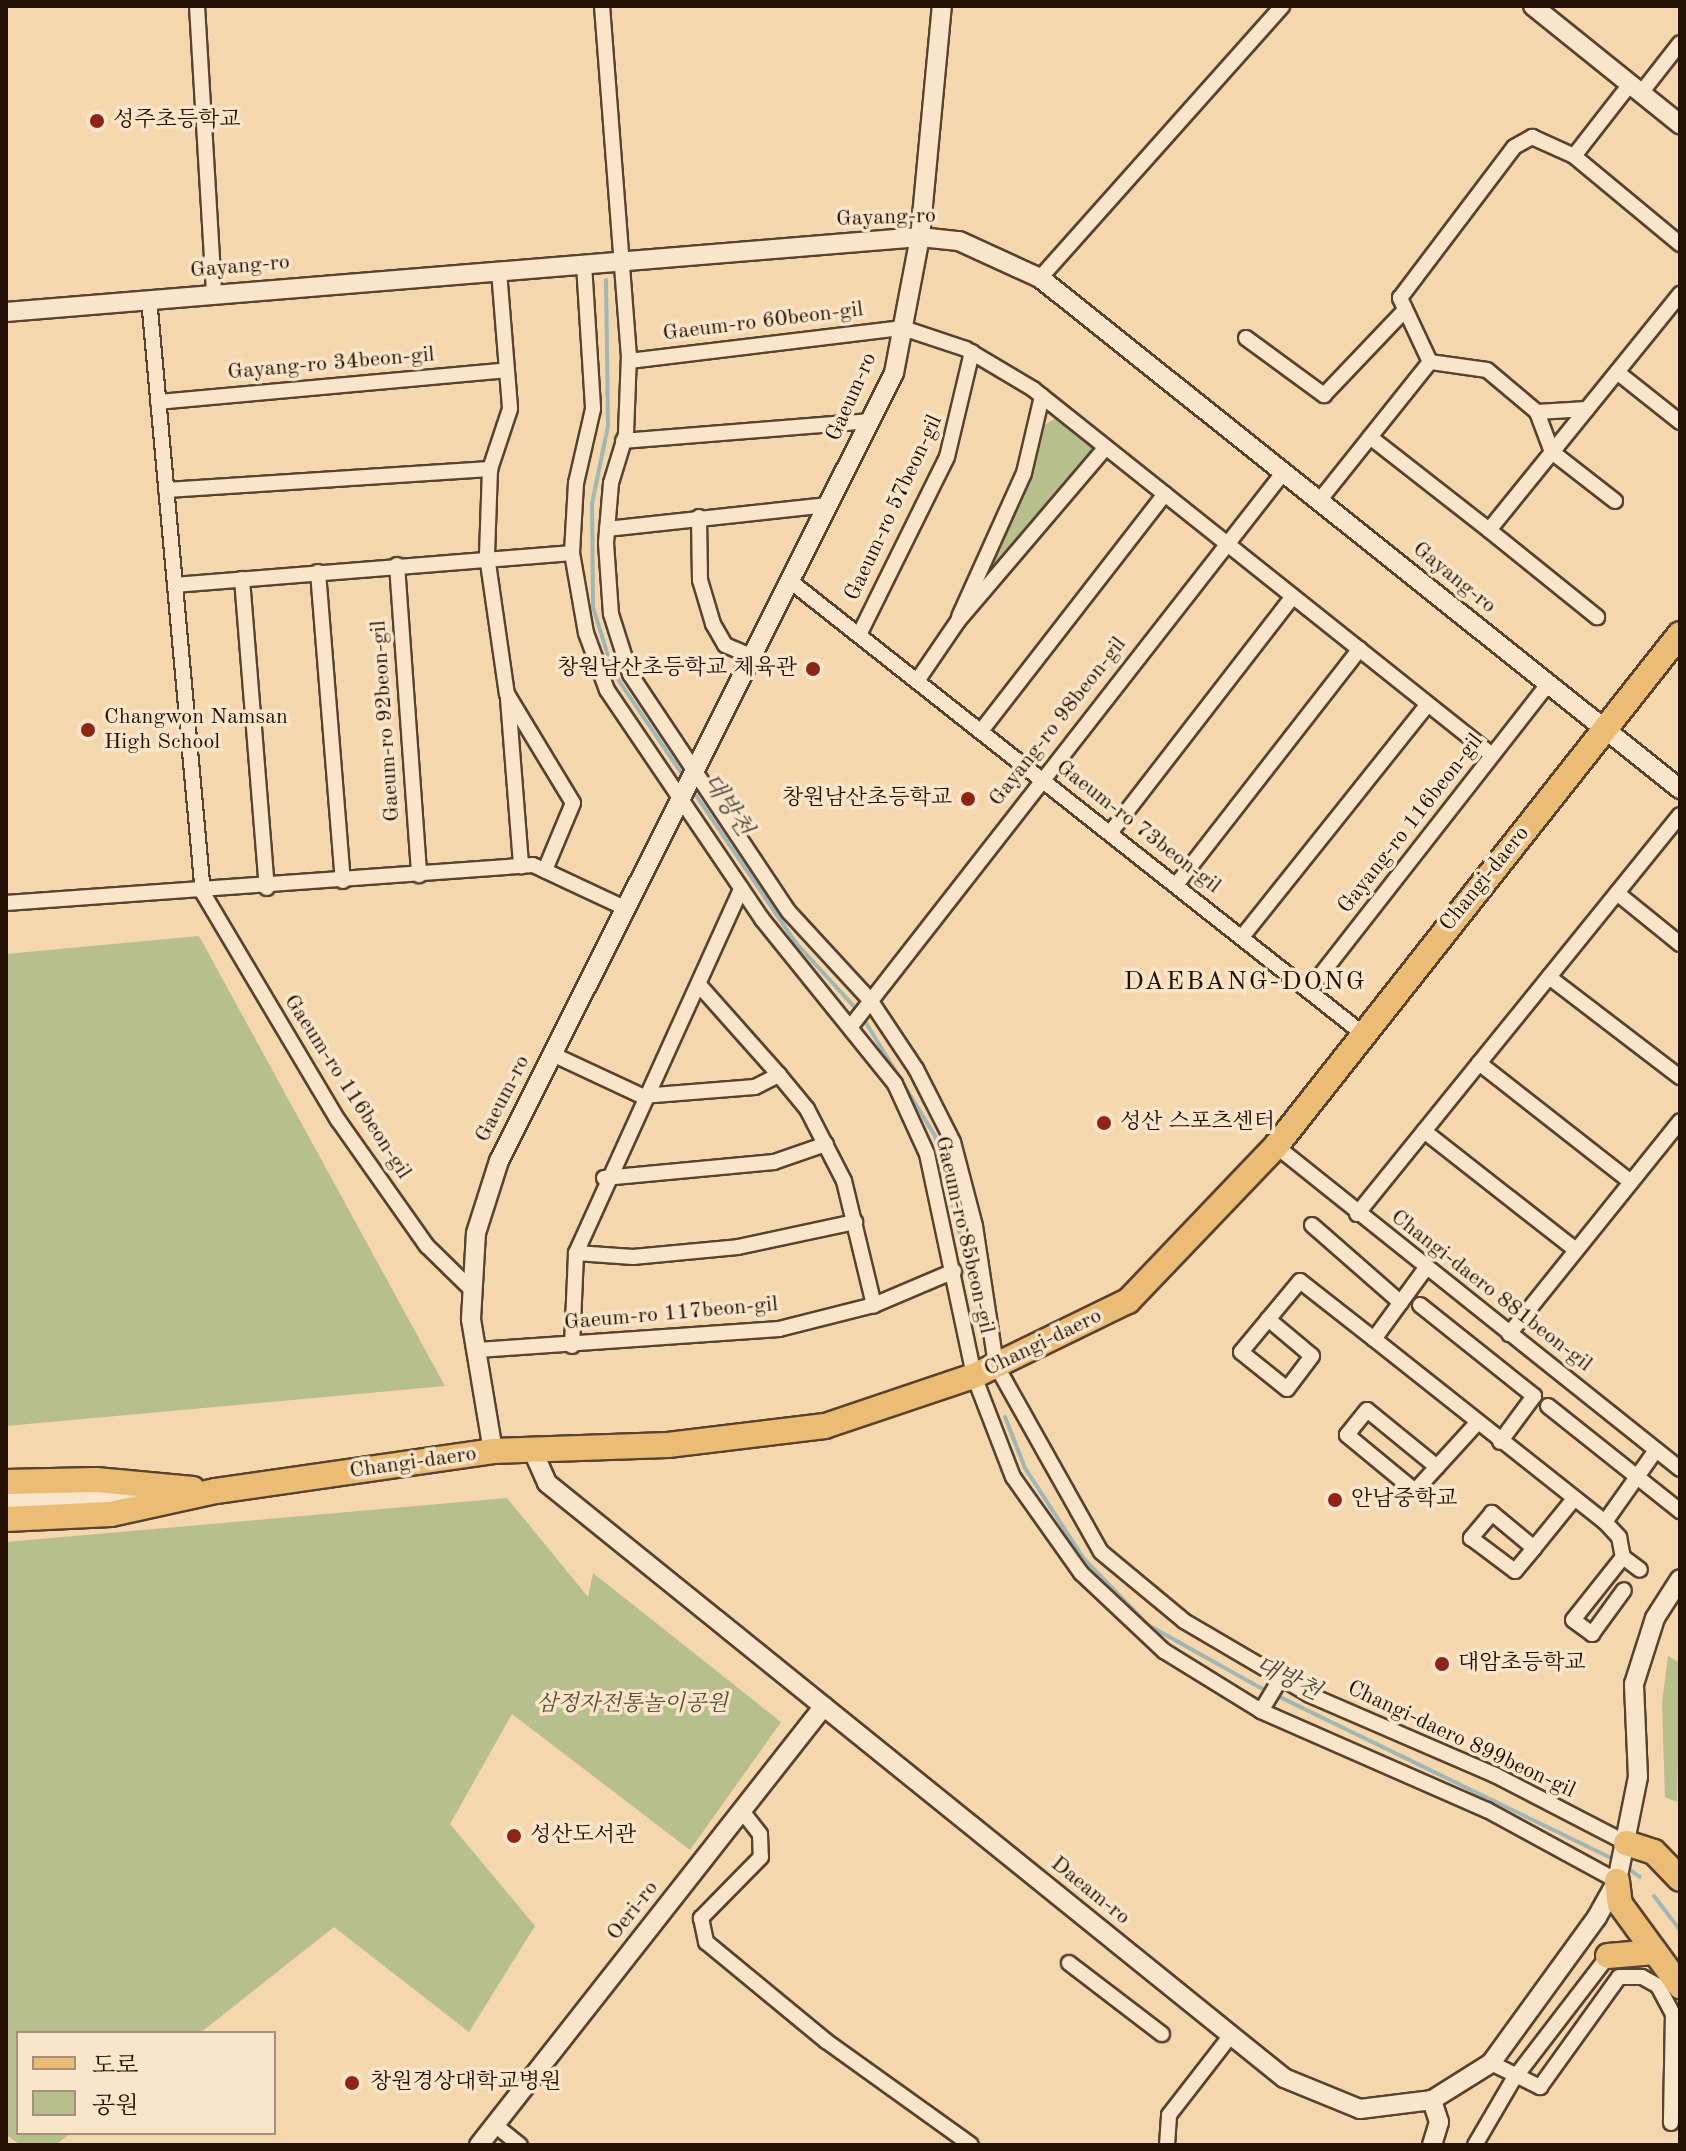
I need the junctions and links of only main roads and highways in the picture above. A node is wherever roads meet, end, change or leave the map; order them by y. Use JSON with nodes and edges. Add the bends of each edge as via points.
{"nodes":[{"id":1,"x":1680,"y":634,"type":"edge"},
{"id":2,"x":6,"y":1482,"type":"edge"},
{"id":3,"x":216,"y":1491,"type":"junction"},
{"id":4,"x":6,"y":1502,"type":"edge"},
{"id":5,"x":6,"y":1519,"type":"edge"},
{"id":6,"x":1626,"y":1843,"type":"road end"},
{"id":7,"x":1678,"y":1879,"type":"edge"},
{"id":8,"x":1655,"y":1952,"type":"junction"},
{"id":9,"x":1608,"y":1956,"type":"road end"},
{"id":10,"x":1680,"y":1969,"type":"edge"},
{"id":11,"x":1680,"y":1986,"type":"edge"}],
"edges":[{"from":1,"to":3,"type":"main road","name":"Changi-daero","via":[[1276,1146],[1128,1301],[985,1370],[825,1426],[668,1445],[493,1451]]},
{"from":2,"to":3,"type":"main road","via":[[96,1480]]},
{"from":3,"to":4,"type":"main road","name":"Changi-daero"},
{"from":3,"to":5,"type":"main road","via":[[111,1514]]},
{"from":6,"to":7,"type":"main road","via":[[1654,1852]]},
{"from":8,"to":9,"type":"main road"},
{"from":8,"to":10,"type":"main road","via":[[1620,1904],[1617,1881]]},
{"from":8,"to":11,"type":"main road"}]}
